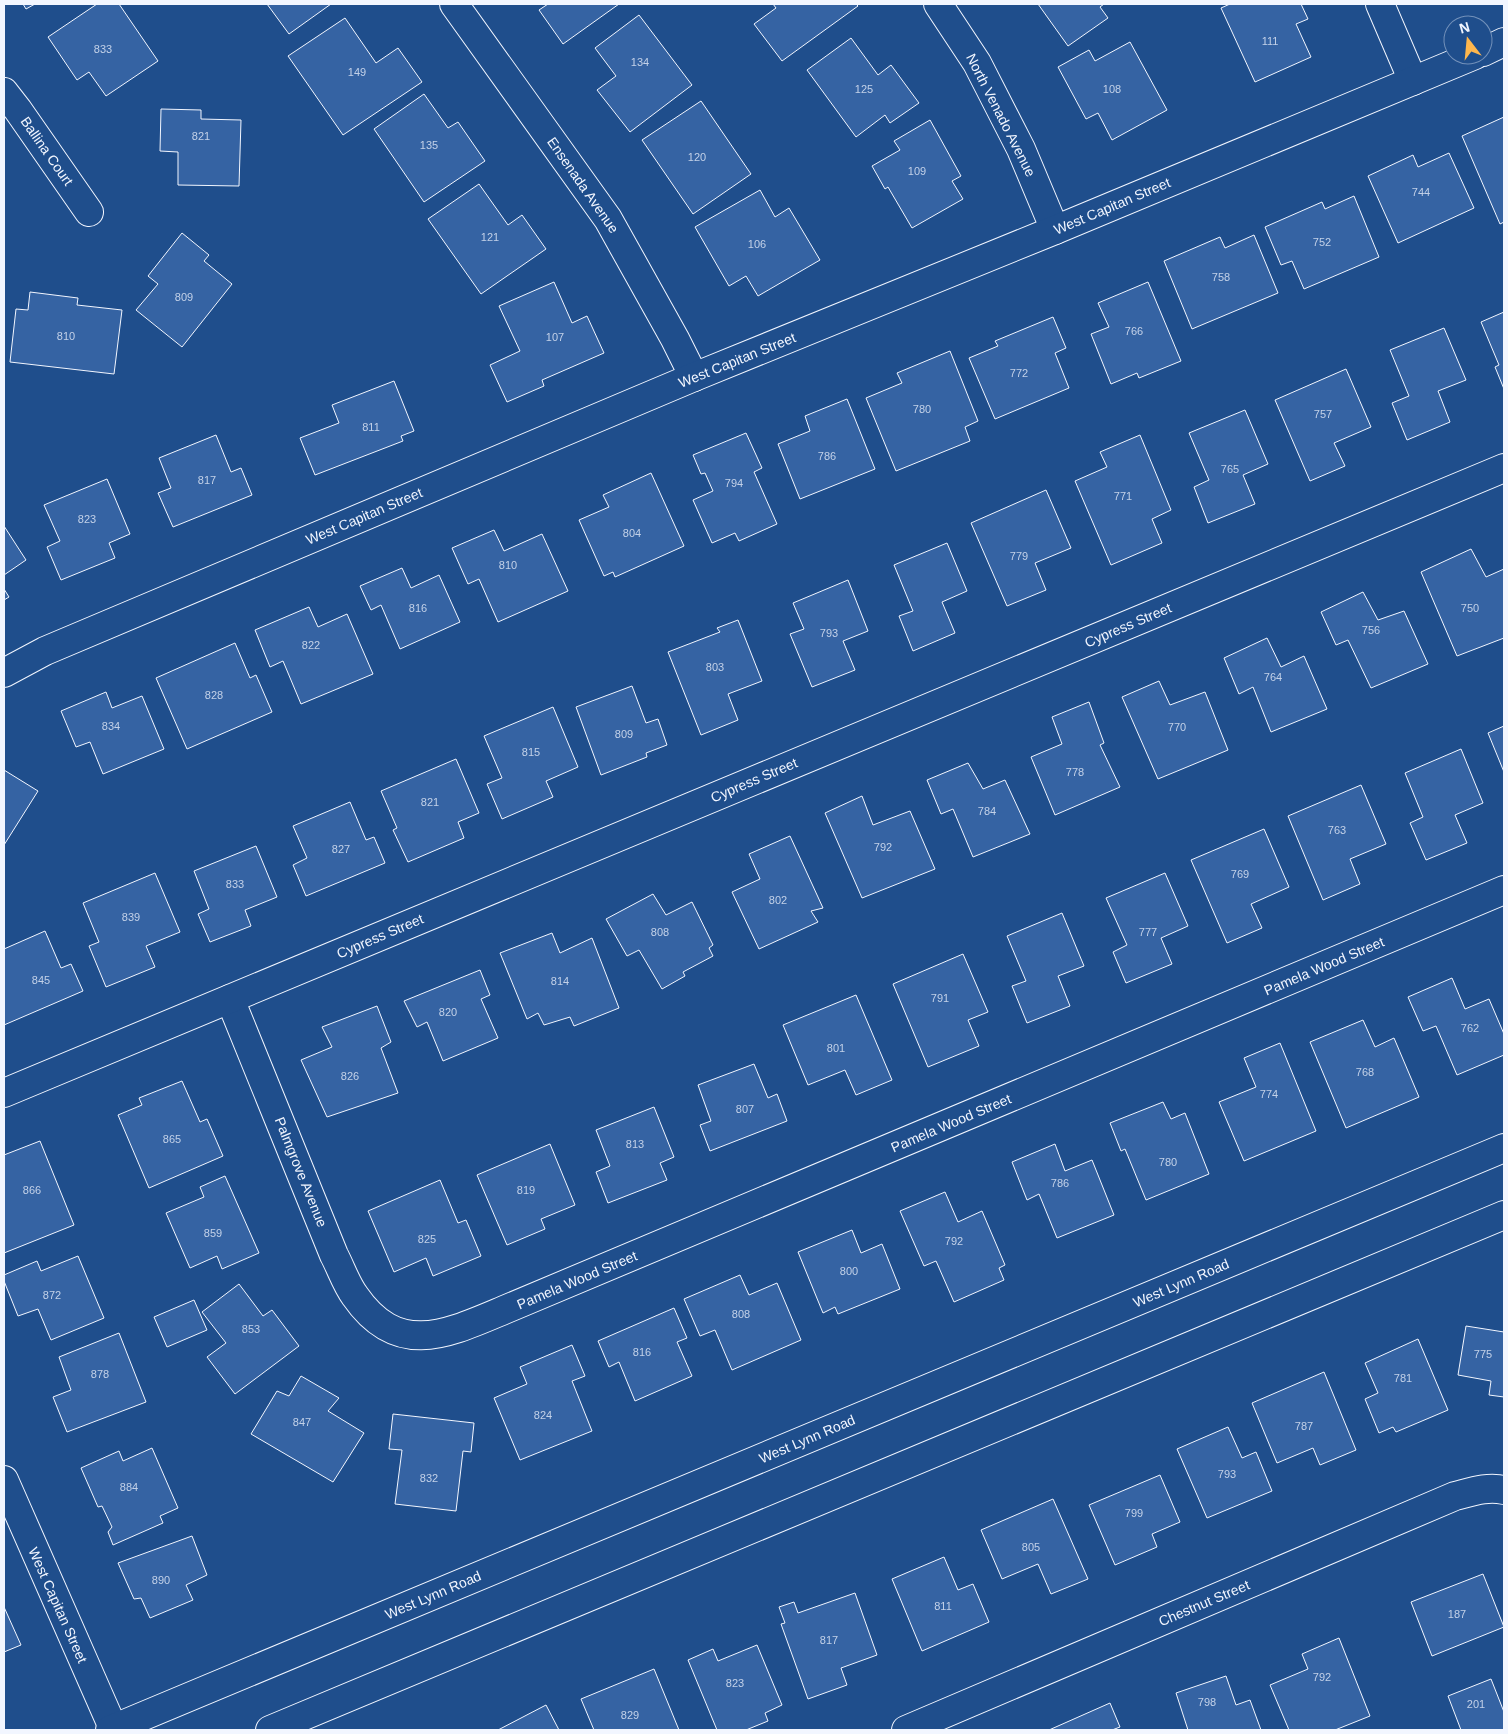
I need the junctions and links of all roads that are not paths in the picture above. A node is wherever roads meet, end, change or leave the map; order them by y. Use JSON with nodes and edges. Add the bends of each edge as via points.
{"nodes":[{"id":1,"x":454,"y":4,"type":"edge"},
{"id":2,"x":938,"y":4,"type":"edge"},
{"id":3,"x":1380,"y":4,"type":"edge"},
{"id":4,"x":1451,"y":65,"type":"edge"},
{"id":5,"x":1413,"y":81,"type":"junction"},
{"id":6,"x":4,"y":92,"type":"edge"},
{"id":7,"x":89,"y":212,"type":"dead end"},
{"id":8,"x":1055,"y":230,"type":"junction"},
{"id":9,"x":694,"y":377,"type":"junction"},
{"id":10,"x":1504,"y":468,"type":"edge"},
{"id":11,"x":4,"y":673,"type":"edge"},
{"id":12,"x":1504,"y":890,"type":"edge"},
{"id":13,"x":230,"y":999,"type":"junction"},
{"id":14,"x":4,"y":1093,"type":"edge"},
{"id":15,"x":1504,"y":1148,"type":"edge"},
{"id":16,"x":1504,"y":1215,"type":"edge"},
{"id":17,"x":393,"y":1330,"type":"joint"},
{"id":18,"x":4,"y":1480,"type":"edge"},
{"id":19,"x":1504,"y":1490,"type":"edge"},
{"id":20,"x":12,"y":1524,"type":"edge"},
{"id":21,"x":942,"y":1724,"type":"edge"},
{"id":22,"x":112,"y":1730,"type":"edge"},
{"id":23,"x":270,"y":1730,"type":"edge"},
{"id":24,"x":906,"y":1730,"type":"edge"}],
"edges":[{"from":1,"to":9,"type":"street","name":"Ensenada Avenue","via":[[608,219]]},
{"from":2,"to":8,"type":"street","name":"North Venado Avenue","via":[[977,62],[1021,149]]},
{"from":3,"to":5,"type":"street"},
{"from":4,"to":5,"type":"street","name":"West Capitan Street"},
{"from":5,"to":8,"type":"street","name":"West Capitan Street"},
{"from":6,"to":7,"type":"street","name":"Ballina Court"},
{"from":8,"to":9,"type":"street","name":"West Capitan Street"},
{"from":9,"to":11,"type":"street","name":"West Capitan Street","via":[[45,651]]},
{"from":10,"to":13,"type":"street","name":"Cypress Street"},
{"from":12,"to":17,"type":"street","name":"Pamela Wood Street","via":[[462,1328],[430,1336],[414,1336]]},
{"from":13,"to":14,"type":"street","name":"Cypress Street"},
{"from":13,"to":17,"type":"street","name":"Palmgrove Avenue","via":[[334,1255],[353,1294],[368,1314]]},
{"from":15,"to":22,"type":"street","name":"West Lynn Road"},
{"from":16,"to":23,"type":"street"},
{"from":18,"to":20,"type":"street","name":"West Capitan Street"},
{"from":19,"to":21,"type":"street","name":"Chestnut Street","via":[[1480,1489],[1455,1496]]},
{"from":20,"to":22,"type":"street","name":"West Capitan Street"},
{"from":21,"to":24,"type":"street","name":"Chestnut Street"}]}
